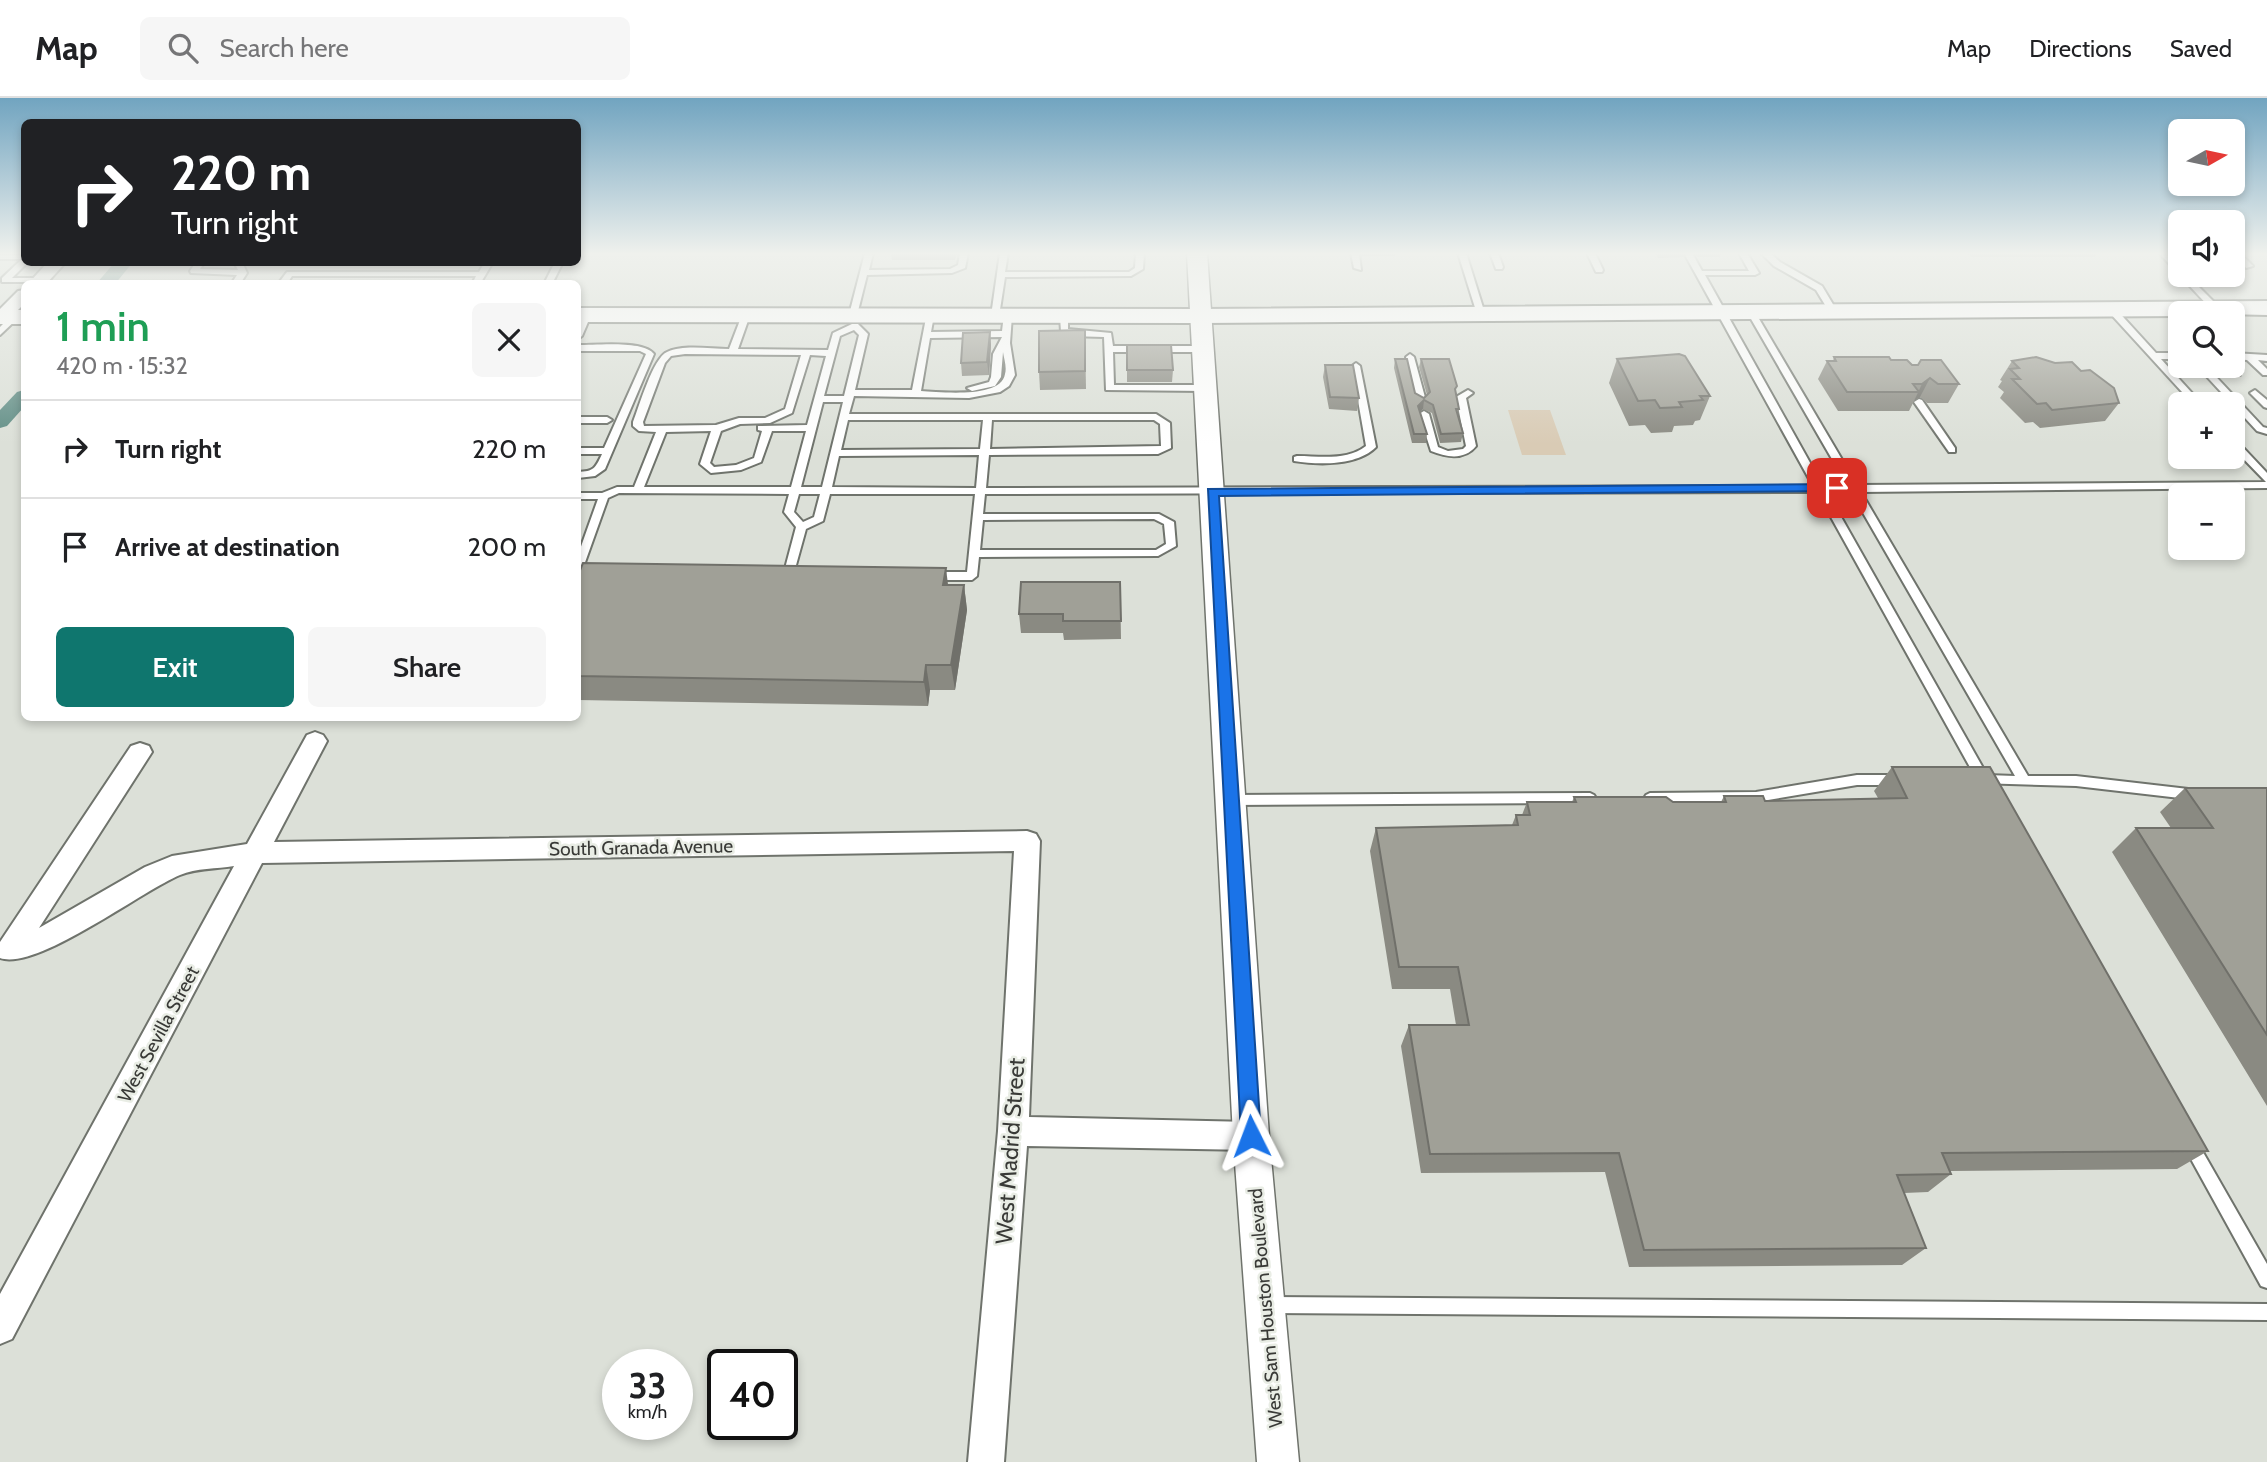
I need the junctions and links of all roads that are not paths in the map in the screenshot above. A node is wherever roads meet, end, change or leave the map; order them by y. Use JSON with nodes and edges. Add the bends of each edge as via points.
{"nodes":[{"id":1,"x":1202,"y":316,"type":"edge"},
{"id":2,"x":707,"y":317,"type":"edge"},
{"id":3,"x":745,"y":317,"type":"edge"},
{"id":4,"x":791,"y":317,"type":"edge"},
{"id":5,"x":1003,"y":317,"type":"edge"},
{"id":6,"x":1060,"y":317,"type":"edge"},
{"id":7,"x":1067,"y":317,"type":"edge"},
{"id":8,"x":1195,"y":317,"type":"edge"},
{"id":9,"x":1724,"y":317,"type":"edge"},
{"id":10,"x":1754,"y":317,"type":"edge"},
{"id":11,"x":2117,"y":317,"type":"edge"},
{"id":12,"x":855,"y":319,"type":"junction"},
{"id":13,"x":581,"y":322,"type":"edge"},
{"id":14,"x":928,"y":325,"type":"junction"},
{"id":15,"x":1108,"y":325,"type":"junction"},
{"id":16,"x":1004,"y":326,"type":"junction"},
{"id":17,"x":581,"y":348,"type":"edge"},
{"id":18,"x":1108,"y":349,"type":"junction"},
{"id":19,"x":1204,"y":349,"type":"junction"},
{"id":20,"x":732,"y":352,"type":"junction"},
{"id":21,"x":806,"y":353,"type":"junction"},
{"id":22,"x":831,"y":354,"type":"junction"},
{"id":23,"x":2154,"y":356,"type":"junction"},
{"id":24,"x":2168,"y":356,"type":"edge"},
{"id":25,"x":2245,"y":356,"type":"edge"},
{"id":26,"x":2249,"y":356,"type":"junction"},
{"id":27,"x":1410,"y":357,"type":"dead end"},
{"id":28,"x":2267,"y":358,"type":"edge"},
{"id":29,"x":1356,"y":366,"type":"edge"},
{"id":30,"x":2266,"y":373,"type":"edge"},
{"id":31,"x":2212,"y":378,"type":"edge"},
{"id":32,"x":1206,"y":388,"type":"junction"},
{"id":33,"x":2187,"y":392,"type":"edge"},
{"id":34,"x":916,"y":393,"type":"junction"},
{"id":35,"x":1468,"y":393,"type":"dead end"},
{"id":36,"x":2255,"y":393,"type":"dead end"},
{"id":37,"x":848,"y":396,"type":"junction"},
{"id":38,"x":819,"y":399,"type":"junction"},
{"id":39,"x":1421,"y":401,"type":"edge"},
{"id":40,"x":1919,"y":402,"type":"edge"},
{"id":41,"x":2267,"y":405,"type":"edge"},
{"id":42,"x":1424,"y":414,"type":"edge"},
{"id":43,"x":843,"y":416,"type":"junction"},
{"id":44,"x":988,"y":417,"type":"junction"},
{"id":45,"x":581,"y":420,"type":"edge"},
{"id":46,"x":607,"y":421,"type":"dead end"},
{"id":47,"x":717,"y":428,"type":"junction"},
{"id":48,"x":768,"y":428,"type":"junction"},
{"id":49,"x":811,"y":428,"type":"junction"},
{"id":50,"x":662,"y":429,"type":"junction"},
{"id":51,"x":2267,"y":431,"type":"edge"},
{"id":52,"x":1952,"y":450,"type":"dead end"},
{"id":53,"x":608,"y":451,"type":"junction"},
{"id":54,"x":581,"y":452,"type":"edge"},
{"id":55,"x":984,"y":452,"type":"junction"},
{"id":56,"x":834,"y":453,"type":"junction"},
{"id":57,"x":2245,"y":455,"type":"edge"},
{"id":58,"x":1297,"y":459,"type":"dead end"},
{"id":59,"x":581,"y":475,"type":"edge"},
{"id":60,"x":2267,"y":479,"type":"edge"},
{"id":61,"x":2267,"y":485,"type":"edge"},
{"id":62,"x":1819,"y":488,"type":"junction"},
{"id":63,"x":1855,"y":488,"type":"junction"},
{"id":64,"x":981,"y":489,"type":"junction"},
{"id":65,"x":638,"y":490,"type":"junction"},
{"id":66,"x":795,"y":490,"type":"junction"},
{"id":67,"x":825,"y":490,"type":"junction"},
{"id":68,"x":1213,"y":492,"type":"junction"},
{"id":69,"x":581,"y":496,"type":"edge"},
{"id":70,"x":604,"y":496,"type":"junction"},
{"id":71,"x":978,"y":517,"type":"junction"},
{"id":72,"x":801,"y":527,"type":"junction"},
{"id":73,"x":974,"y":554,"type":"junction"},
{"id":74,"x":581,"y":560,"type":"edge"},
{"id":75,"x":581,"y":575,"type":"edge"},
{"id":76,"x":591,"y":575,"type":"edge"},
{"id":77,"x":775,"y":576,"type":"edge"},
{"id":78,"x":788,"y":576,"type":"junction"},
{"id":79,"x":801,"y":576,"type":"edge"},
{"id":80,"x":919,"y":576,"type":"edge"},
{"id":81,"x":315,"y":741,"type":"dead end"},
{"id":82,"x":139,"y":752,"type":"dead end"},
{"id":83,"x":1906,"y":780,"type":"edge"},
{"id":84,"x":2024,"y":780,"type":"junction"},
{"id":85,"x":2208,"y":795,"type":"edge"},
{"id":86,"x":1604,"y":798,"type":"edge"},
{"id":87,"x":1641,"y":798,"type":"edge"},
{"id":88,"x":1231,"y":800,"type":"junction"},
{"id":89,"x":1027,"y":841,"type":"joint"},
{"id":90,"x":256,"y":853,"type":"junction"},
{"id":91,"x":5,"y":957,"type":"edge"},
{"id":92,"x":1013,"y":1131,"type":"junction"},
{"id":93,"x":2185,"y":1134,"type":"edge"},
{"id":94,"x":1251,"y":1136,"type":"junction"},
{"id":95,"x":2267,"y":1280,"type":"edge"},
{"id":96,"x":1265,"y":1305,"type":"junction"},
{"id":97,"x":2267,"y":1312,"type":"edge"},
{"id":98,"x":0,"y":1327,"type":"edge"},
{"id":99,"x":986,"y":1462,"type":"edge"},
{"id":100,"x":1278,"y":1462,"type":"edge"}],
"edges":[{"from":1,"to":19,"type":"street","name":"West Sam Houston Boulevard"},
{"from":2,"to":13,"type":"main road"},
{"from":3,"to":20,"type":"lane"},
{"from":4,"to":12,"type":"main road"},
{"from":5,"to":16,"type":"lane"},
{"from":6,"to":16,"type":"main road"},
{"from":7,"to":15,"type":"main road"},
{"from":8,"to":15,"type":"main road"},
{"from":9,"to":62,"type":"lane"},
{"from":10,"to":63,"type":"lane"},
{"from":11,"to":23,"type":"lane"},
{"from":12,"to":14,"type":"main road"},
{"from":12,"to":22,"type":"lane","via":[[836,335]]},
{"from":12,"to":37,"type":"lane","via":[[864,334]]},
{"from":14,"to":16,"type":"main road"},
{"from":14,"to":34,"type":"lane"},
{"from":15,"to":18,"type":"lane"},
{"from":16,"to":34,"type":"lane","via":[[992,384]]},
{"from":17,"to":53,"type":"lane","via":[[640,348],[650,354]]},
{"from":18,"to":19,"type":"lane","via":[[1167,353]]},
{"from":18,"to":32,"type":"lane","via":[[1109,388]]},
{"from":19,"to":32,"type":"street","name":"West Sam Houston Boulevard"},
{"from":20,"to":21,"type":"lane"},
{"from":20,"to":50,"type":"lane","via":[[668,354],[638,422],[642,429]]},
{"from":21,"to":22,"type":"lane"},
{"from":21,"to":47,"type":"lane","via":[[789,411],[767,421],[739,421]]},
{"from":22,"to":38,"type":"lane"},
{"from":23,"to":24,"type":"lane"},
{"from":23,"to":33,"type":"lane"},
{"from":25,"to":26,"type":"lane"},
{"from":26,"to":28,"type":"lane"},
{"from":26,"to":30,"type":"lane"},
{"from":27,"to":39,"type":"lane"},
{"from":29,"to":58,"type":"lane","via":[[1371,447],[1357,456]]},
{"from":31,"to":51,"type":"lane"},
{"from":32,"to":68,"type":"street","name":"West Sam Houston Boulevard"},
{"from":34,"to":37,"type":"lane"},
{"from":35,"to":42,"type":"lane","via":[[1460,404],[1471,446],[1466,452],[1447,454],[1434,449]]},
{"from":36,"to":41,"type":"lane"},
{"from":37,"to":38,"type":"lane"},
{"from":37,"to":43,"type":"lane"},
{"from":38,"to":49,"type":"lane"},
{"from":40,"to":52,"type":"lane"},
{"from":43,"to":44,"type":"lane"},
{"from":43,"to":56,"type":"lane"},
{"from":44,"to":55,"type":"lane"},
{"from":44,"to":55,"type":"lane","via":[[1156,417],[1165,423],[1166,447],[1158,451]]},
{"from":45,"to":46,"type":"lane"},
{"from":47,"to":48,"type":"lane"},
{"from":47,"to":48,"type":"lane","via":[[705,464],[711,470],[728,470],[758,460]]},
{"from":47,"to":50,"type":"lane"},
{"from":48,"to":49,"type":"lane"},
{"from":49,"to":66,"type":"lane"},
{"from":50,"to":65,"type":"lane"},
{"from":53,"to":54,"type":"lane"},
{"from":53,"to":59,"type":"lane","via":[[600,469]]},
{"from":55,"to":56,"type":"lane"},
{"from":55,"to":64,"type":"lane"},
{"from":56,"to":67,"type":"lane"},
{"from":57,"to":60,"type":"lane"},
{"from":61,"to":63,"type":"lane"},
{"from":62,"to":63,"type":"lane"},
{"from":62,"to":68,"type":"lane"},
{"from":62,"to":84,"type":"lane","via":[[1989,783]]},
{"from":63,"to":84,"type":"lane"},
{"from":64,"to":67,"type":"lane"},
{"from":64,"to":68,"type":"lane"},
{"from":64,"to":71,"type":"lane"},
{"from":65,"to":66,"type":"lane"},
{"from":65,"to":70,"type":"lane","via":[[617,490]]},
{"from":66,"to":67,"type":"lane"},
{"from":66,"to":72,"type":"lane","via":[[789,512]]},
{"from":67,"to":72,"type":"lane","via":[[819,519]]},
{"from":68,"to":88,"type":"street","name":"West Sam Houston Boulevard"},
{"from":69,"to":70,"type":"lane"},
{"from":70,"to":74,"type":"lane"},
{"from":71,"to":73,"type":"lane"},
{"from":71,"to":73,"type":"lane","via":[[1155,516],[1169,522],[1171,546],[1158,553]]},
{"from":72,"to":78,"type":"lane"},
{"from":73,"to":80,"type":"lane","via":[[972,576]]},
{"from":75,"to":76,"type":"lane"},
{"from":77,"to":78,"type":"lane"},
{"from":78,"to":79,"type":"lane"},
{"from":81,"to":90,"type":"street","name":"West Sevilla Street"},
{"from":82,"to":91,"type":"street"},
{"from":83,"to":87,"type":"lane","via":[[1857,780],[1756,797]]},
{"from":84,"to":85,"type":"lane"},
{"from":86,"to":88,"type":"lane"},
{"from":88,"to":94,"type":"street","name":"West Sam Houston Boulevard"},
{"from":89,"to":90,"type":"street","name":"South Granada Avenue"},
{"from":89,"to":92,"type":"street","name":"West Madrid Street"},
{"from":90,"to":91,"type":"street","name":"South Granada Avenue","via":[[181,863]]},
{"from":90,"to":98,"type":"street","name":"West Sevilla Street"},
{"from":92,"to":94,"type":"street"},
{"from":92,"to":99,"type":"street","name":"West Madrid Street"},
{"from":93,"to":95,"type":"lane"},
{"from":94,"to":96,"type":"street","name":"West Sam Houston Boulevard"},
{"from":96,"to":97,"type":"lane"},
{"from":96,"to":100,"type":"street","name":"West Sam Houston Boulevard"}]}
